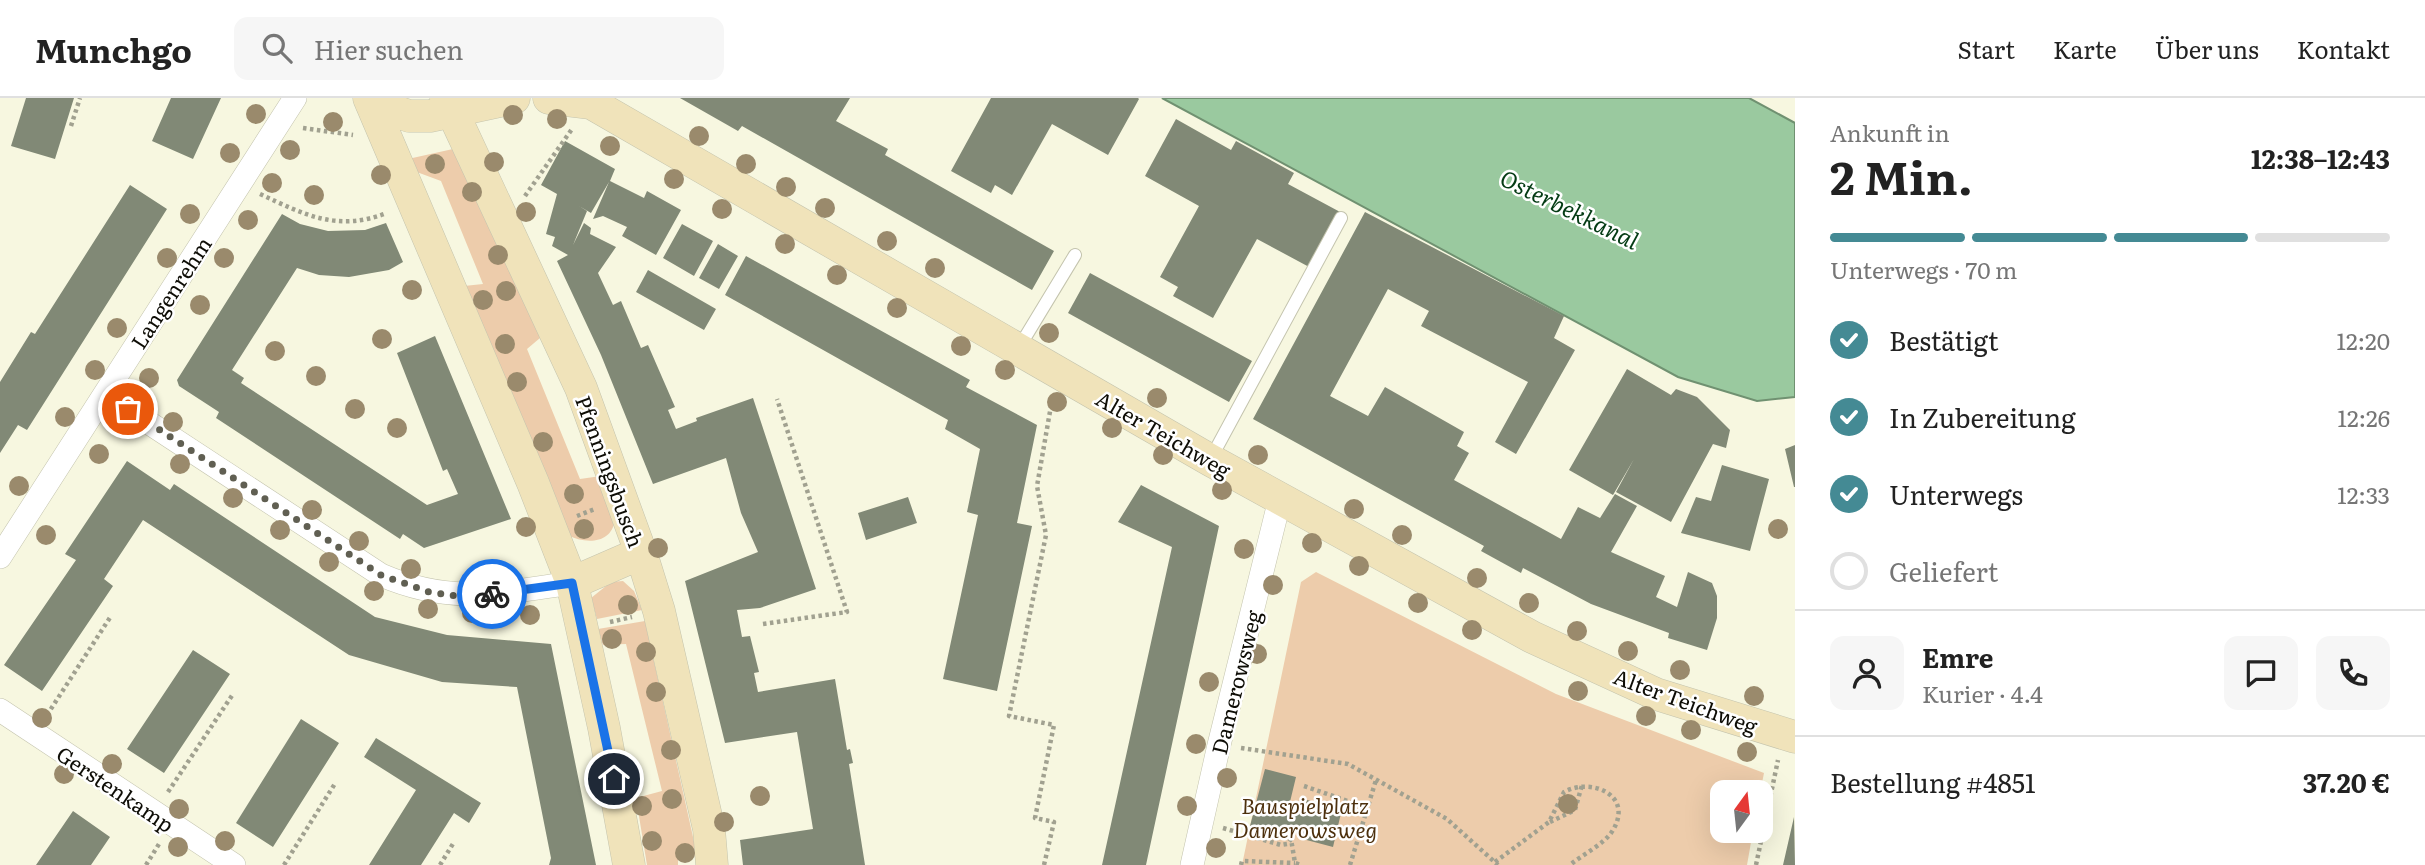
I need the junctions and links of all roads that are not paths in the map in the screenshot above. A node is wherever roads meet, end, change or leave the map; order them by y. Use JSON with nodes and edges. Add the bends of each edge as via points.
{"nodes":[{"id":1,"x":295,"y":98,"type":"edge"},
{"id":2,"x":514,"y":98,"type":"edge"},
{"id":3,"x":550,"y":98,"type":"edge"},
{"id":4,"x":370,"y":100,"type":"edge"},
{"id":5,"x":588,"y":100,"type":"edge"},
{"id":6,"x":450,"y":104,"type":"edge"},
{"id":7,"x":1341,"y":218,"type":"dead end"},
{"id":8,"x":1075,"y":255,"type":"dead end"},
{"id":9,"x":1017,"y":350,"type":"junction"},
{"id":10,"x":105,"y":394,"type":"junction"},
{"id":11,"x":1210,"y":460,"type":"junction"},
{"id":12,"x":1280,"y":499,"type":"junction"},
{"id":13,"x":641,"y":553,"type":"junction"},
{"id":14,"x":0,"y":557,"type":"edge"},
{"id":15,"x":572,"y":583,"type":"junction"},
{"id":16,"x":0,"y":709,"type":"edge"},
{"id":17,"x":1789,"y":736,"type":"edge"},
{"id":18,"x":234,"y":865,"type":"edge"},
{"id":19,"x":629,"y":865,"type":"edge"},
{"id":20,"x":712,"y":865,"type":"edge"},
{"id":21,"x":1192,"y":865,"type":"edge"}],
"edges":[{"from":1,"to":10,"type":"street","name":"Langenrehm"},
{"from":2,"to":6,"type":"street"},
{"from":3,"to":5,"type":"street","name":"Alter Teichweg"},
{"from":4,"to":6,"type":"street","via":[[410,116],[430,116]]},
{"from":4,"to":15,"type":"street"},
{"from":5,"to":9,"type":"street","name":"Alter Teichweg"},
{"from":6,"to":13,"type":"street","name":"Pfenningsbusch","via":[[581,388]]},
{"from":7,"to":11,"type":"lane"},
{"from":8,"to":9,"type":"lane"},
{"from":9,"to":11,"type":"street","name":"Alter Teichweg"},
{"from":10,"to":14,"type":"street","name":"Langenrehm"},
{"from":10,"to":15,"type":"street","via":[[381,575],[403,584],[456,596]]},
{"from":11,"to":12,"type":"street","name":"Alter Teichweg"},
{"from":12,"to":17,"type":"street","name":"Alter Teichweg","via":[[1532,637],[1656,694]]},
{"from":12,"to":21,"type":"street","name":"Damerowsweg"},
{"from":13,"to":15,"type":"street"},
{"from":13,"to":20,"type":"street","name":"Pfenningsbusch","via":[[659,611],[709,829]]},
{"from":15,"to":19,"type":"street"},
{"from":16,"to":18,"type":"street","name":"Gerstenkamp"}]}
